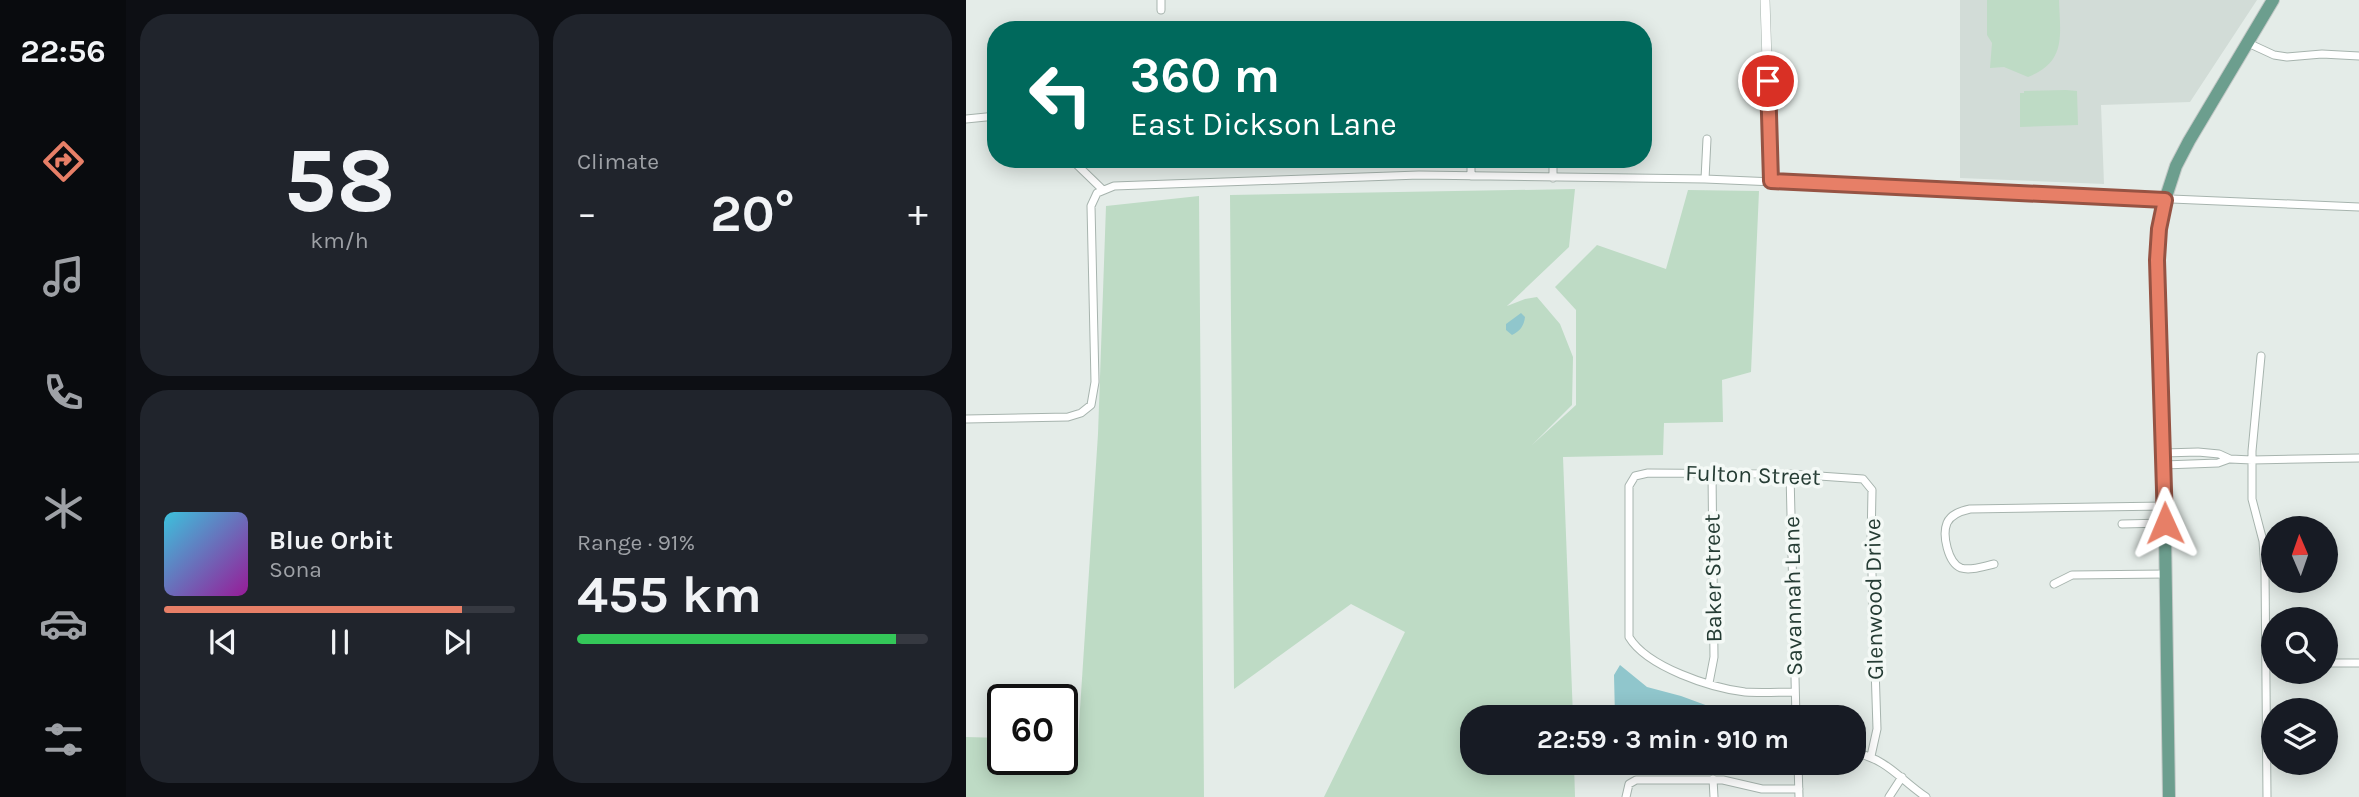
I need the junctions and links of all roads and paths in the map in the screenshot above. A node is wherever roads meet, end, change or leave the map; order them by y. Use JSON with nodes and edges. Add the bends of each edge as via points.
{"nodes":[{"id":1,"x":1161,"y":0,"type":"edge"},
{"id":2,"x":1765,"y":0,"type":"edge"},
{"id":3,"x":2273,"y":0,"type":"edge"},
{"id":4,"x":1161,"y":10,"type":"dead end"},
{"id":5,"x":2248,"y":43,"type":"junction"},
{"id":6,"x":2359,"y":56,"type":"edge"},
{"id":7,"x":987,"y":117,"type":"edge"},
{"id":8,"x":966,"y":118,"type":"edge"},
{"id":9,"x":1707,"y":139,"type":"dead end"},
{"id":10,"x":1080,"y":168,"type":"edge"},
{"id":11,"x":1471,"y":168,"type":"edge"},
{"id":12,"x":1553,"y":168,"type":"edge"},
{"id":13,"x":1471,"y":176,"type":"junction"},
{"id":14,"x":1553,"y":178,"type":"junction"},
{"id":15,"x":1705,"y":179,"type":"junction"},
{"id":16,"x":1771,"y":181,"type":"junction"},
{"id":17,"x":1103,"y":190,"type":"junction"},
{"id":18,"x":2165,"y":200,"type":"junction"},
{"id":19,"x":2359,"y":207,"type":"edge"},
{"id":20,"x":2261,"y":356,"type":"dead end"},
{"id":21,"x":966,"y":419,"type":"edge"},
{"id":22,"x":2359,"y":458,"type":"edge"},
{"id":23,"x":2164,"y":459,"type":"junction"},
{"id":24,"x":2230,"y":459,"type":"junction"},
{"id":25,"x":2252,"y":460,"type":"junction"},
{"id":26,"x":1712,"y":473,"type":"junction"},
{"id":27,"x":1790,"y":474,"type":"junction"},
{"id":28,"x":1869,"y":485,"type":"joint"},
{"id":29,"x":2165,"y":506,"type":"junction"},
{"id":30,"x":2165,"y":523,"type":"junction"},
{"id":31,"x":2122,"y":524,"type":"dead end"},
{"id":32,"x":1994,"y":564,"type":"dead end"},
{"id":33,"x":2166,"y":573,"type":"junction"},
{"id":34,"x":2054,"y":584,"type":"dead end"},
{"id":35,"x":2267,"y":607,"type":"edge"},
{"id":36,"x":2338,"y":663,"type":"edge"},
{"id":37,"x":2359,"y":663,"type":"edge"},
{"id":38,"x":1709,"y":683,"type":"junction"},
{"id":39,"x":2269,"y":684,"type":"edge"},
{"id":40,"x":1795,"y":692,"type":"junction"},
{"id":41,"x":1796,"y":705,"type":"edge"},
{"id":42,"x":1866,"y":755,"type":"edge"},
{"id":43,"x":1871,"y":756,"type":"junction"},
{"id":44,"x":1798,"y":775,"type":"edge"},
{"id":45,"x":1902,"y":777,"type":"junction"},
{"id":46,"x":1713,"y":779,"type":"junction"},
{"id":47,"x":1799,"y":793,"type":"edge"},
{"id":48,"x":1626,"y":797,"type":"edge"},
{"id":49,"x":1714,"y":797,"type":"edge"},
{"id":50,"x":1889,"y":797,"type":"edge"},
{"id":51,"x":1926,"y":797,"type":"edge"},
{"id":52,"x":2169,"y":797,"type":"edge"},
{"id":53,"x":2267,"y":797,"type":"edge"}],
"edges":[{"from":1,"to":4,"type":"street"},
{"from":2,"to":16,"type":"street"},
{"from":3,"to":5,"type":"main road"},
{"from":5,"to":6,"type":"street","via":[[2287,57]]},
{"from":5,"to":18,"type":"main road","via":[[2189,141]]},
{"from":7,"to":8,"type":"street"},
{"from":9,"to":15,"type":"street"},
{"from":10,"to":17,"type":"street"},
{"from":11,"to":13,"type":"street"},
{"from":12,"to":14,"type":"street"},
{"from":13,"to":14,"type":"street"},
{"from":13,"to":17,"type":"street","via":[[1133,184]]},
{"from":14,"to":15,"type":"street"},
{"from":15,"to":16,"type":"street"},
{"from":16,"to":18,"type":"street"},
{"from":17,"to":21,"type":"street","via":[[1092,200],[1090,219],[1096,382],[1091,405],[1068,416]]},
{"from":18,"to":19,"type":"street"},
{"from":18,"to":23,"type":"main road","via":[[2157,260]]},
{"from":20,"to":25,"type":"street"},
{"from":22,"to":25,"type":"street"},
{"from":23,"to":24,"type":"street","via":[[2218,463]]},
{"from":23,"to":24,"type":"street","via":[[2198,452]]},
{"from":23,"to":29,"type":"main road"},
{"from":24,"to":25,"type":"street"},
{"from":25,"to":35,"type":"street","via":[[2252,499],[2263,541]]},
{"from":26,"to":27,"type":"street","name":"Fulton Street"},
{"from":26,"to":38,"type":"street","name":"Baker Street","via":[[1714,657]]},
{"from":26,"to":38,"type":"street","name":"Fulton Street","via":[[1648,473],[1635,476],[1629,486],[1629,637],[1659,665]]},
{"from":27,"to":28,"type":"street","name":"Fulton Street","via":[[1863,480]]},
{"from":27,"to":40,"type":"street","name":"Savannah Lane"},
{"from":28,"to":43,"type":"street","name":"Glenwood Drive","via":[[1877,729]]},
{"from":29,"to":30,"type":"main road"},
{"from":29,"to":32,"type":"street","via":[[1970,509],[1956,513],[1946,531],[1953,562],[1970,569]]},
{"from":30,"to":31,"type":"street"},
{"from":30,"to":33,"type":"main road"},
{"from":33,"to":34,"type":"street","via":[[2072,575]]},
{"from":33,"to":52,"type":"main road"},
{"from":36,"to":37,"type":"street"},
{"from":38,"to":40,"type":"street","via":[[1746,692]]},
{"from":39,"to":53,"type":"street"},
{"from":40,"to":41,"type":"street","name":"Savannah Lane"},
{"from":42,"to":43,"type":"street"},
{"from":43,"to":45,"type":"street"},
{"from":44,"to":47,"type":"street"},
{"from":45,"to":50,"type":"street"},
{"from":45,"to":51,"type":"street"},
{"from":46,"to":47,"type":"street"},
{"from":46,"to":48,"type":"street","via":[[1636,780],[1629,784]]},
{"from":46,"to":49,"type":"street"}]}
